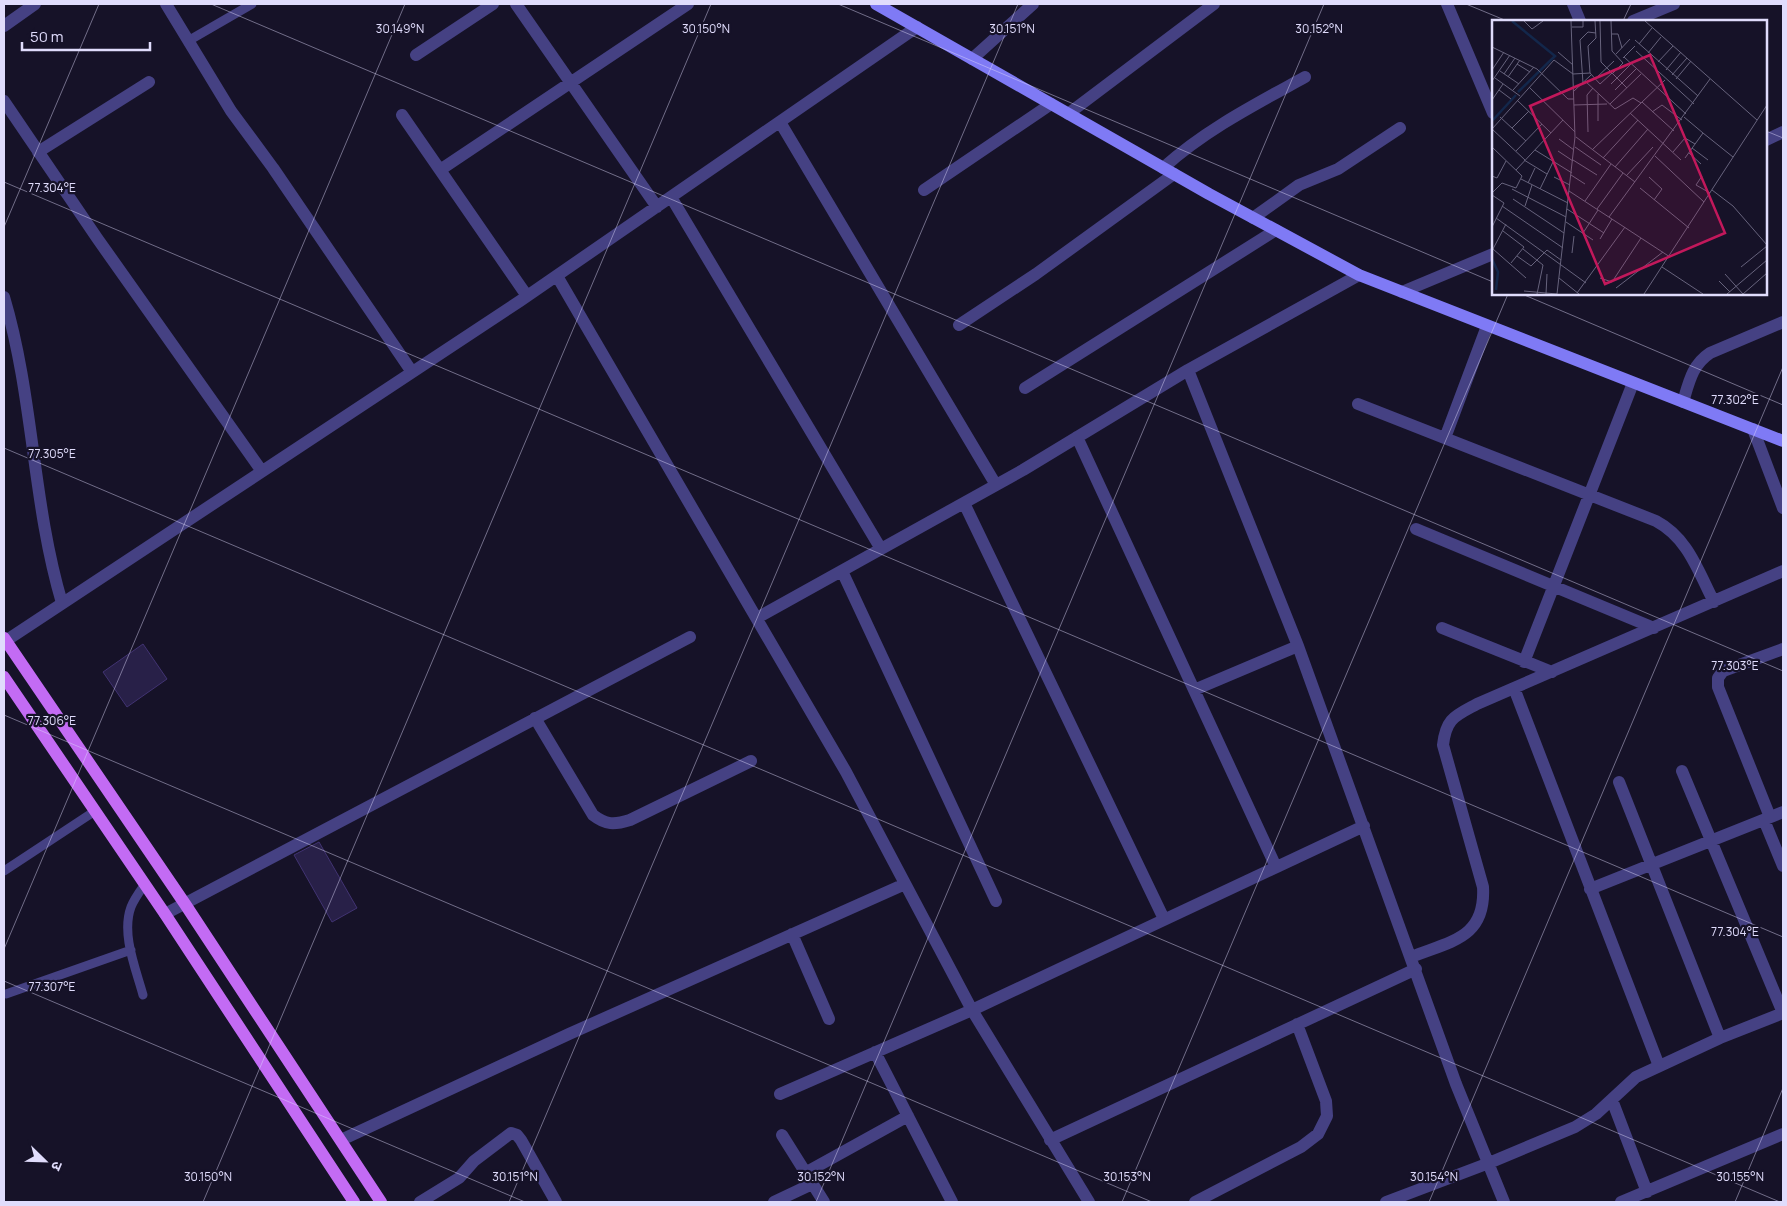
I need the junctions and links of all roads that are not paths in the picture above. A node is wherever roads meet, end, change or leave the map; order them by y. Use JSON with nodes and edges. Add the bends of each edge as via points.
{"nodes":[{"id":1,"x":35,"y":4,"type":"edge"},
{"id":2,"x":166,"y":4,"type":"edge"},
{"id":3,"x":252,"y":4,"type":"edge"},
{"id":4,"x":493,"y":4,"type":"edge"},
{"id":5,"x":516,"y":4,"type":"edge"},
{"id":6,"x":688,"y":4,"type":"edge"},
{"id":7,"x":876,"y":4,"type":"edge"},
{"id":8,"x":1033,"y":4,"type":"edge"},
{"id":9,"x":1214,"y":4,"type":"edge"},
{"id":10,"x":1447,"y":4,"type":"edge"},
{"id":11,"x":1573,"y":4,"type":"edge"},
{"id":12,"x":1674,"y":4,"type":"edge"},
{"id":13,"x":1580,"y":20,"type":"edge"},
{"id":14,"x":1635,"y":20,"type":"edge"},
{"id":15,"x":4,"y":26,"type":"edge"},
{"id":16,"x":917,"y":27,"type":"junction"},
{"id":17,"x":188,"y":41,"type":"junction"},
{"id":18,"x":416,"y":55,"type":"dead end"},
{"id":19,"x":972,"y":59,"type":"junction"},
{"id":20,"x":1305,"y":77,"type":"dead end"},
{"id":21,"x":149,"y":82,"type":"dead end"},
{"id":22,"x":571,"y":83,"type":"junction"},
{"id":23,"x":1487,"y":83,"type":"edge"},
{"id":24,"x":4,"y":101,"type":"edge"},
{"id":25,"x":1050,"y":104,"type":"junction"},
{"id":26,"x":1492,"y":108,"type":"edge"},
{"id":27,"x":1068,"y":114,"type":"junction"},
{"id":28,"x":402,"y":115,"type":"dead end"},
{"id":29,"x":780,"y":122,"type":"junction"},
{"id":30,"x":1400,"y":128,"type":"dead end"},
{"id":31,"x":1783,"y":132,"type":"edge"},
{"id":32,"x":1767,"y":140,"type":"edge"},
{"id":33,"x":38,"y":152,"type":"junction"},
{"id":34,"x":440,"y":170,"type":"junction"},
{"id":35,"x":1168,"y":171,"type":"junction"},
{"id":36,"x":924,"y":190,"type":"dead end"},
{"id":37,"x":671,"y":197,"type":"junction"},
{"id":38,"x":657,"y":207,"type":"junction"},
{"id":39,"x":1253,"y":218,"type":"junction"},
{"id":40,"x":1276,"y":230,"type":"junction"},
{"id":41,"x":1492,"y":254,"type":"edge"},
{"id":42,"x":1359,"y":275,"type":"junction"},
{"id":43,"x":557,"y":276,"type":"junction"},
{"id":44,"x":1402,"y":292,"type":"junction"},
{"id":45,"x":527,"y":296,"type":"junction"},
{"id":46,"x":4,"y":298,"type":"edge"},
{"id":47,"x":1783,"y":322,"type":"edge"},
{"id":48,"x":959,"y":325,"type":"dead end"},
{"id":49,"x":1487,"y":326,"type":"junction"},
{"id":50,"x":1188,"y":370,"type":"junction"},
{"id":51,"x":412,"y":372,"type":"junction"},
{"id":52,"x":1633,"y":383,"type":"junction"},
{"id":53,"x":1025,"y":388,"type":"dead end"},
{"id":54,"x":1683,"y":402,"type":"junction"},
{"id":55,"x":1358,"y":404,"type":"dead end"},
{"id":56,"x":1753,"y":429,"type":"junction"},
{"id":57,"x":1077,"y":437,"type":"junction"},
{"id":58,"x":1445,"y":438,"type":"junction"},
{"id":59,"x":1783,"y":441,"type":"edge"},
{"id":60,"x":262,"y":470,"type":"junction"},
{"id":61,"x":996,"y":485,"type":"junction"},
{"id":62,"x":1590,"y":495,"type":"junction"},
{"id":63,"x":964,"y":503,"type":"junction"},
{"id":64,"x":1783,"y":508,"type":"edge"},
{"id":65,"x":1416,"y":529,"type":"dead end"},
{"id":66,"x":881,"y":549,"type":"junction"},
{"id":67,"x":842,"y":570,"type":"junction"},
{"id":68,"x":1783,"y":571,"type":"edge"},
{"id":69,"x":1554,"y":588,"type":"junction"},
{"id":70,"x":1714,"y":602,"type":"junction"},
{"id":71,"x":62,"y":603,"type":"junction"},
{"id":72,"x":757,"y":618,"type":"junction"},
{"id":73,"x":1442,"y":628,"type":"dead end"},
{"id":74,"x":1654,"y":628,"type":"junction"},
{"id":75,"x":690,"y":637,"type":"dead end"},
{"id":76,"x":4,"y":640,"type":"edge"},
{"id":77,"x":1298,"y":646,"type":"junction"},
{"id":78,"x":1782,"y":653,"type":"edge"},
{"id":79,"x":1524,"y":662,"type":"junction"},
{"id":80,"x":1552,"y":672,"type":"junction"},
{"id":81,"x":5,"y":681,"type":"edge"},
{"id":82,"x":1514,"y":688,"type":"junction"},
{"id":83,"x":1194,"y":690,"type":"junction"},
{"id":84,"x":535,"y":718,"type":"junction"},
{"id":85,"x":751,"y":761,"type":"dead end"},
{"id":86,"x":1682,"y":771,"type":"dead end"},
{"id":87,"x":1619,"y":782,"type":"dead end"},
{"id":88,"x":95,"y":811,"type":"junction"},
{"id":89,"x":1783,"y":812,"type":"edge"},
{"id":90,"x":1767,"y":818,"type":"junction"},
{"id":91,"x":1364,"y":826,"type":"junction"},
{"id":92,"x":1711,"y":841,"type":"junction"},
{"id":93,"x":1653,"y":865,"type":"junction"},
{"id":94,"x":1783,"y":866,"type":"edge"},
{"id":95,"x":1276,"y":867,"type":"junction"},
{"id":96,"x":4,"y":871,"type":"edge"},
{"id":97,"x":144,"y":884,"type":"junction"},
{"id":98,"x":905,"y":884,"type":"junction"},
{"id":99,"x":1590,"y":888,"type":"junction"},
{"id":100,"x":996,"y":901,"type":"dead end"},
{"id":101,"x":185,"y":904,"type":"junction"},
{"id":102,"x":166,"y":914,"type":"junction"},
{"id":103,"x":1164,"y":920,"type":"junction"},
{"id":104,"x":792,"y":934,"type":"junction"},
{"id":105,"x":131,"y":950,"type":"junction"},
{"id":106,"x":1414,"y":963,"type":"junction"},
{"id":107,"x":6,"y":994,"type":"dead end"},
{"id":108,"x":143,"y":995,"type":"dead end"},
{"id":109,"x":972,"y":1010,"type":"junction"},
{"id":110,"x":1783,"y":1013,"type":"edge"},
{"id":111,"x":830,"y":1019,"type":"dead end"},
{"id":112,"x":1296,"y":1024,"type":"junction"},
{"id":113,"x":1720,"y":1038,"type":"junction"},
{"id":114,"x":874,"y":1052,"type":"junction"},
{"id":115,"x":1659,"y":1066,"type":"junction"},
{"id":116,"x":780,"y":1094,"type":"dead end"},
{"id":117,"x":1612,"y":1100,"type":"junction"},
{"id":118,"x":908,"y":1116,"type":"junction"},
{"id":119,"x":1783,"y":1134,"type":"edge"},
{"id":120,"x":782,"y":1135,"type":"dead end"},
{"id":121,"x":341,"y":1140,"type":"junction"},
{"id":122,"x":1050,"y":1140,"type":"junction"},
{"id":123,"x":1490,"y":1163,"type":"junction"},
{"id":124,"x":809,"y":1179,"type":"junction"},
{"id":125,"x":1647,"y":1192,"type":"junction"},
{"id":126,"x":354,"y":1202,"type":"edge"},
{"id":127,"x":381,"y":1202,"type":"edge"},
{"id":128,"x":420,"y":1202,"type":"edge"},
{"id":129,"x":556,"y":1202,"type":"edge"},
{"id":130,"x":774,"y":1202,"type":"edge"},
{"id":131,"x":824,"y":1202,"type":"edge"},
{"id":132,"x":952,"y":1202,"type":"edge"},
{"id":133,"x":1089,"y":1202,"type":"edge"},
{"id":134,"x":1196,"y":1202,"type":"edge"},
{"id":135,"x":1386,"y":1202,"type":"edge"},
{"id":136,"x":1504,"y":1202,"type":"edge"},
{"id":137,"x":1622,"y":1202,"type":"edge"}],
"edges":[{"from":1,"to":15,"type":"street"},
{"from":2,"to":17,"type":"street"},
{"from":3,"to":17,"type":"lane"},
{"from":4,"to":18,"type":"street"},
{"from":5,"to":22,"type":"street"},
{"from":6,"to":22,"type":"street"},
{"from":7,"to":16,"type":"street"},
{"from":8,"to":19,"type":"street"},
{"from":9,"to":27,"type":"street"},
{"from":10,"to":23,"type":"street"},
{"from":11,"to":13,"type":"street"},
{"from":12,"to":14,"type":"street"},
{"from":16,"to":19,"type":"street"},
{"from":16,"to":29,"type":"street"},
{"from":17,"to":51,"type":"street","via":[[231,111]]},
{"from":19,"to":25,"type":"street"},
{"from":20,"to":35,"type":"street","via":[[1214,128],[1183,150]]},
{"from":21,"to":33,"type":"street"},
{"from":22,"to":34,"type":"street"},
{"from":22,"to":38,"type":"street"},
{"from":23,"to":26,"type":"street"},
{"from":24,"to":33,"type":"street"},
{"from":25,"to":27,"type":"street"},
{"from":25,"to":36,"type":"street"},
{"from":27,"to":35,"type":"street"},
{"from":28,"to":34,"type":"street"},
{"from":29,"to":37,"type":"street"},
{"from":29,"to":61,"type":"street"},
{"from":30,"to":39,"type":"street","via":[[1338,168],[1299,185]]},
{"from":31,"to":32,"type":"street"},
{"from":33,"to":60,"type":"street"},
{"from":34,"to":45,"type":"street"},
{"from":35,"to":39,"type":"street"},
{"from":35,"to":48,"type":"street","via":[[1036,274]]},
{"from":37,"to":38,"type":"street"},
{"from":37,"to":66,"type":"street"},
{"from":38,"to":43,"type":"street"},
{"from":39,"to":40,"type":"street"},
{"from":40,"to":42,"type":"street"},
{"from":40,"to":53,"type":"street"},
{"from":41,"to":44,"type":"street"},
{"from":42,"to":44,"type":"street"},
{"from":42,"to":50,"type":"street"},
{"from":43,"to":45,"type":"street"},
{"from":43,"to":72,"type":"street"},
{"from":44,"to":49,"type":"street"},
{"from":45,"to":51,"type":"street"},
{"from":46,"to":71,"type":"street","via":[[21,366],[43,528]]},
{"from":47,"to":54,"type":"street","via":[[1701,359],[1694,368]]},
{"from":49,"to":52,"type":"street"},
{"from":49,"to":58,"type":"street"},
{"from":50,"to":57,"type":"street"},
{"from":50,"to":77,"type":"street"},
{"from":51,"to":60,"type":"street"},
{"from":52,"to":54,"type":"street"},
{"from":52,"to":62,"type":"street"},
{"from":54,"to":56,"type":"street"},
{"from":55,"to":58,"type":"street"},
{"from":56,"to":59,"type":"street"},
{"from":56,"to":64,"type":"street"},
{"from":57,"to":61,"type":"street"},
{"from":57,"to":83,"type":"street"},
{"from":58,"to":62,"type":"street"},
{"from":60,"to":71,"type":"street"},
{"from":61,"to":63,"type":"street"},
{"from":62,"to":69,"type":"street"},
{"from":62,"to":70,"type":"street","via":[[1672,529],[1682,541]]},
{"from":63,"to":66,"type":"street"},
{"from":63,"to":103,"type":"street"},
{"from":65,"to":69,"type":"street"},
{"from":66,"to":67,"type":"street"},
{"from":67,"to":72,"type":"street"},
{"from":67,"to":100,"type":"street"},
{"from":68,"to":70,"type":"street"},
{"from":69,"to":74,"type":"street"},
{"from":69,"to":79,"type":"street"},
{"from":70,"to":74,"type":"street"},
{"from":71,"to":76,"type":"street"},
{"from":72,"to":98,"type":"street","via":[[846,772]]},
{"from":73,"to":79,"type":"street"},
{"from":74,"to":80,"type":"street"},
{"from":75,"to":84,"type":"street"},
{"from":76,"to":101,"type":"main road"},
{"from":77,"to":83,"type":"street"},
{"from":77,"to":91,"type":"street"},
{"from":78,"to":90,"type":"street","via":[[1723,671],[1718,678],[1718,687]]},
{"from":79,"to":80,"type":"street"},
{"from":80,"to":82,"type":"street"},
{"from":81,"to":88,"type":"main road"},
{"from":82,"to":99,"type":"street"},
{"from":82,"to":106,"type":"street","via":[[1453,717],[1445,729],[1443,745],[1483,887],[1484,905],[1478,922],[1466,934]]},
{"from":83,"to":95,"type":"street"},
{"from":84,"to":85,"type":"street","via":[[593,815],[602,823],[615,825],[630,820]]},
{"from":84,"to":101,"type":"street"},
{"from":86,"to":92,"type":"street"},
{"from":87,"to":93,"type":"street"},
{"from":88,"to":96,"type":"lane"},
{"from":88,"to":97,"type":"main road"},
{"from":89,"to":90,"type":"street"},
{"from":90,"to":92,"type":"street"},
{"from":90,"to":94,"type":"street"},
{"from":91,"to":95,"type":"street"},
{"from":91,"to":106,"type":"street"},
{"from":92,"to":93,"type":"street"},
{"from":92,"to":110,"type":"street"},
{"from":93,"to":99,"type":"street"},
{"from":93,"to":113,"type":"street"},
{"from":95,"to":103,"type":"street"},
{"from":97,"to":102,"type":"main road"},
{"from":97,"to":105,"type":"lane","via":[[131,906],[128,920]]},
{"from":98,"to":104,"type":"street"},
{"from":98,"to":109,"type":"street"},
{"from":99,"to":115,"type":"street"},
{"from":101,"to":102,"type":"street"},
{"from":101,"to":121,"type":"main road"},
{"from":102,"to":126,"type":"main road"},
{"from":103,"to":109,"type":"street"},
{"from":104,"to":111,"type":"street"},
{"from":104,"to":121,"type":"street"},
{"from":105,"to":107,"type":"lane"},
{"from":105,"to":108,"type":"lane"},
{"from":106,"to":112,"type":"street"},
{"from":106,"to":123,"type":"street","via":[[1456,1084]]},
{"from":109,"to":114,"type":"street"},
{"from":109,"to":122,"type":"street"},
{"from":110,"to":113,"type":"street"},
{"from":112,"to":122,"type":"street"},
{"from":112,"to":134,"type":"street","via":[[1326,1101],[1326,1116],[1318,1134],[1302,1147]]},
{"from":113,"to":115,"type":"street"},
{"from":114,"to":116,"type":"street"},
{"from":114,"to":118,"type":"street"},
{"from":115,"to":117,"type":"street","via":[[1636,1077]]},
{"from":117,"to":123,"type":"street","via":[[1575,1126]]},
{"from":117,"to":125,"type":"street"},
{"from":118,"to":124,"type":"street"},
{"from":118,"to":132,"type":"street"},
{"from":119,"to":125,"type":"street"},
{"from":120,"to":124,"type":"street"},
{"from":121,"to":127,"type":"main road"},
{"from":122,"to":133,"type":"street"},
{"from":123,"to":135,"type":"street"},
{"from":123,"to":136,"type":"street"},
{"from":124,"to":130,"type":"street"},
{"from":124,"to":131,"type":"street"},
{"from":125,"to":137,"type":"street"},
{"from":128,"to":129,"type":"street","via":[[459,1178],[474,1161],[511,1134],[521,1140]]}]}
